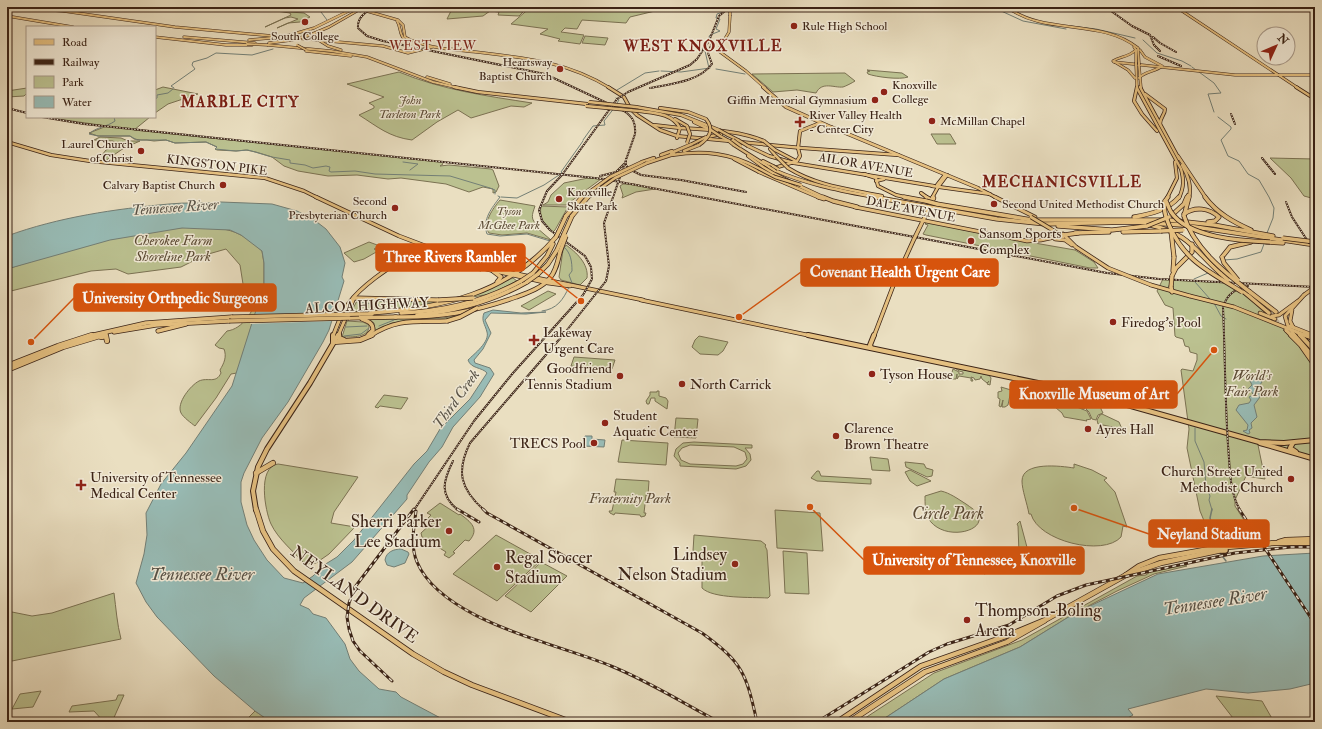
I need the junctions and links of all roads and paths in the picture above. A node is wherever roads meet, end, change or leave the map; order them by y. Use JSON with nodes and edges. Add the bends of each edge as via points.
{"nodes":[{"id":1,"x":7,"y":7,"type":"edge"},
{"id":2,"x":351,"y":7,"type":"edge"},
{"id":3,"x":357,"y":7,"type":"edge"},
{"id":4,"x":726,"y":7,"type":"edge"},
{"id":5,"x":1176,"y":7,"type":"edge"},
{"id":6,"x":1006,"y":8,"type":"edge"},
{"id":7,"x":362,"y":9,"type":"edge"},
{"id":8,"x":1009,"y":11,"type":"junction"},
{"id":9,"x":7,"y":17,"type":"edge"},
{"id":10,"x":328,"y":21,"type":"junction"},
{"id":11,"x":336,"y":23,"type":"junction"},
{"id":12,"x":53,"y":26,"type":"edge"},
{"id":13,"x":66,"y":26,"type":"edge"},
{"id":14,"x":156,"y":36,"type":"edge"},
{"id":15,"x":156,"y":36,"type":"edge"},
{"id":16,"x":156,"y":36,"type":"edge"},
{"id":17,"x":191,"y":37,"type":"junction"},
{"id":18,"x":432,"y":47,"type":"junction"},
{"id":19,"x":1137,"y":50,"type":"junction"},
{"id":20,"x":357,"y":53,"type":"junction"},
{"id":21,"x":536,"y":60,"type":"junction"},
{"id":22,"x":1114,"y":62,"type":"junction"},
{"id":23,"x":386,"y":63,"type":"junction"},
{"id":24,"x":1137,"y":64,"type":"junction"},
{"id":25,"x":1162,"y":66,"type":"junction"},
{"id":26,"x":1315,"y":74,"type":"edge"},
{"id":27,"x":1279,"y":75,"type":"junction"},
{"id":28,"x":1139,"y":78,"type":"junction"},
{"id":29,"x":1136,"y":80,"type":"junction"},
{"id":30,"x":602,"y":85,"type":"junction"},
{"id":31,"x":1136,"y":88,"type":"junction"},
{"id":32,"x":612,"y":89,"type":"junction"},
{"id":33,"x":1141,"y":91,"type":"junction"},
{"id":34,"x":1315,"y":99,"type":"edge"},
{"id":35,"x":587,"y":104,"type":"junction"},
{"id":36,"x":637,"y":109,"type":"junction"},
{"id":37,"x":639,"y":117,"type":"junction"},
{"id":38,"x":821,"y":123,"type":"junction"},
{"id":39,"x":647,"y":124,"type":"junction"},
{"id":40,"x":651,"y":124,"type":"junction"},
{"id":41,"x":1160,"y":125,"type":"junction"},
{"id":42,"x":656,"y":128,"type":"junction"},
{"id":43,"x":680,"y":128,"type":"junction"},
{"id":44,"x":718,"y":130,"type":"junction"},
{"id":45,"x":743,"y":134,"type":"junction"},
{"id":46,"x":677,"y":136,"type":"junction"},
{"id":47,"x":729,"y":140,"type":"junction"},
{"id":48,"x":763,"y":141,"type":"junction"},
{"id":49,"x":7,"y":142,"type":"edge"},
{"id":50,"x":734,"y":145,"type":"junction"},
{"id":51,"x":798,"y":148,"type":"junction"},
{"id":52,"x":882,"y":148,"type":"junction"},
{"id":53,"x":1168,"y":148,"type":"junction"},
{"id":54,"x":1173,"y":151,"type":"junction"},
{"id":55,"x":876,"y":154,"type":"junction"},
{"id":56,"x":666,"y":155,"type":"junction"},
{"id":57,"x":898,"y":155,"type":"junction"},
{"id":58,"x":800,"y":156,"type":"junction"},
{"id":59,"x":788,"y":158,"type":"junction"},
{"id":60,"x":795,"y":162,"type":"junction"},
{"id":61,"x":758,"y":170,"type":"junction"},
{"id":62,"x":775,"y":170,"type":"junction"},
{"id":63,"x":864,"y":174,"type":"junction"},
{"id":64,"x":947,"y":175,"type":"junction"},
{"id":65,"x":884,"y":179,"type":"joint"},
{"id":66,"x":876,"y":181,"type":"junction"},
{"id":67,"x":925,"y":185,"type":"junction"},
{"id":68,"x":934,"y":186,"type":"junction"},
{"id":69,"x":938,"y":187,"type":"junction"},
{"id":70,"x":976,"y":187,"type":"junction"},
{"id":71,"x":1190,"y":189,"type":"junction"},
{"id":72,"x":980,"y":190,"type":"junction"},
{"id":73,"x":850,"y":193,"type":"junction"},
{"id":74,"x":921,"y":193,"type":"dead end"},
{"id":75,"x":977,"y":193,"type":"junction"},
{"id":76,"x":989,"y":194,"type":"junction"},
{"id":77,"x":884,"y":196,"type":"junction"},
{"id":78,"x":933,"y":196,"type":"junction"},
{"id":79,"x":1166,"y":201,"type":"junction"},
{"id":80,"x":925,"y":203,"type":"junction"},
{"id":81,"x":936,"y":206,"type":"junction"},
{"id":82,"x":857,"y":207,"type":"junction"},
{"id":83,"x":951,"y":210,"type":"junction"},
{"id":84,"x":1184,"y":215,"type":"junction"},
{"id":85,"x":997,"y":218,"type":"junction"},
{"id":86,"x":1032,"y":218,"type":"junction"},
{"id":87,"x":923,"y":220,"type":"junction"},
{"id":88,"x":1096,"y":220,"type":"junction"},
{"id":89,"x":1181,"y":220,"type":"junction"},
{"id":90,"x":1168,"y":221,"type":"junction"},
{"id":91,"x":1053,"y":229,"type":"junction"},
{"id":92,"x":1125,"y":229,"type":"junction"},
{"id":93,"x":1229,"y":231,"type":"junction"},
{"id":94,"x":1075,"y":233,"type":"junction"},
{"id":95,"x":1063,"y":236,"type":"junction"},
{"id":96,"x":1283,"y":238,"type":"junction"},
{"id":97,"x":1042,"y":240,"type":"junction"},
{"id":98,"x":1190,"y":241,"type":"junction"},
{"id":99,"x":1270,"y":242,"type":"junction"},
{"id":100,"x":1072,"y":245,"type":"junction"},
{"id":101,"x":1315,"y":245,"type":"edge"},
{"id":102,"x":422,"y":246,"type":"junction"},
{"id":103,"x":1076,"y":247,"type":"junction"},
{"id":104,"x":550,"y":248,"type":"junction"},
{"id":105,"x":434,"y":250,"type":"junction"},
{"id":106,"x":558,"y":251,"type":"junction"},
{"id":107,"x":413,"y":252,"type":"junction"},
{"id":108,"x":482,"y":267,"type":"junction"},
{"id":109,"x":493,"y":271,"type":"junction"},
{"id":110,"x":518,"y":273,"type":"junction"},
{"id":111,"x":514,"y":276,"type":"junction"},
{"id":112,"x":1172,"y":276,"type":"junction"},
{"id":113,"x":546,"y":281,"type":"junction"},
{"id":114,"x":511,"y":287,"type":"junction"},
{"id":115,"x":1315,"y":287,"type":"edge"},
{"id":116,"x":486,"y":288,"type":"junction"},
{"id":117,"x":1171,"y":290,"type":"junction"},
{"id":118,"x":1243,"y":292,"type":"junction"},
{"id":119,"x":1251,"y":292,"type":"junction"},
{"id":120,"x":506,"y":294,"type":"junction"},
{"id":121,"x":354,"y":298,"type":"junction"},
{"id":122,"x":1299,"y":300,"type":"junction"},
{"id":123,"x":1258,"y":301,"type":"junction"},
{"id":124,"x":1248,"y":310,"type":"junction"},
{"id":125,"x":1292,"y":310,"type":"junction"},
{"id":126,"x":1276,"y":312,"type":"dead end"},
{"id":127,"x":370,"y":313,"type":"junction"},
{"id":128,"x":1260,"y":313,"type":"junction"},
{"id":129,"x":1269,"y":313,"type":"tunnel mouth"},
{"id":130,"x":358,"y":317,"type":"junction"},
{"id":131,"x":395,"y":317,"type":"junction"},
{"id":132,"x":230,"y":319,"type":"junction"},
{"id":133,"x":221,"y":322,"type":"junction"},
{"id":134,"x":1290,"y":328,"type":"junction"},
{"id":135,"x":158,"y":331,"type":"dead end"},
{"id":136,"x":339,"y":334,"type":"junction"},
{"id":137,"x":344,"y":340,"type":"junction"},
{"id":138,"x":1315,"y":340,"type":"edge"},
{"id":139,"x":107,"y":341,"type":"dead end"},
{"id":140,"x":333,"y":342,"type":"junction"},
{"id":141,"x":871,"y":347,"type":"junction"},
{"id":142,"x":1315,"y":350,"type":"edge"},
{"id":143,"x":1315,"y":359,"type":"edge"},
{"id":144,"x":30,"y":360,"type":"junction"},
{"id":145,"x":1315,"y":365,"type":"edge"},
{"id":146,"x":7,"y":366,"type":"edge"},
{"id":147,"x":7,"y":370,"type":"edge"},
{"id":148,"x":1315,"y":440,"type":"edge"},
{"id":149,"x":1259,"y":442,"type":"junction"},
{"id":150,"x":1294,"y":442,"type":"junction"},
{"id":151,"x":1315,"y":458,"type":"edge"},
{"id":152,"x":273,"y":463,"type":"dead end"},
{"id":153,"x":256,"y":473,"type":"junction"},
{"id":154,"x":1315,"y":539,"type":"edge"},
{"id":155,"x":1277,"y":543,"type":"junction"},
{"id":156,"x":1315,"y":543,"type":"edge"},
{"id":157,"x":1045,"y":620,"type":"junction"},
{"id":158,"x":571,"y":722,"type":"edge"},
{"id":159,"x":837,"y":722,"type":"edge"},
{"id":160,"x":849,"y":722,"type":"edge"}],
"edges":[{"from":1,"to":18,"type":"main road","via":[[63,11],[175,27],[384,46],[408,53]]},
{"from":2,"to":7,"type":"main road","bridge":true},
{"from":3,"to":10,"type":"highway"},
{"from":4,"to":38,"type":"main road","bridge":true,"via":[[730,12],[729,32],[720,47],[720,52],[786,107]]},
{"from":5,"to":27,"type":"main road"},
{"from":6,"to":8,"type":"highway"},
{"from":7,"to":11,"type":"highway"},
{"from":7,"to":18,"type":"main road","via":[[399,23],[401,36],[405,40]]},
{"from":8,"to":19,"type":"highway","via":[[1037,22],[1113,36],[1128,42]]},
{"from":8,"to":19,"type":"highway","via":[[1035,20],[1113,35],[1131,42]]},
{"from":9,"to":12,"type":"highway"},
{"from":9,"to":13,"type":"highway"},
{"from":10,"to":17,"type":"highway","bridge":true,"via":[[308,30],[271,38],[240,40]]},
{"from":10,"to":23,"type":"highway","bridge":true,"via":[[302,35],[297,45],[321,54]]},
{"from":11,"to":14,"type":"highway","bridge":true,"via":[[310,35],[262,44],[234,45]]},
{"from":11,"to":20,"type":"highway","via":[[321,34],[319,40],[328,46]]},
{"from":15,"to":17,"type":"highway"},
{"from":16,"to":23,"type":"highway","bridge":true,"via":[[343,52]]},
{"from":17,"to":20,"type":"highway","bridge":true},
{"from":18,"to":21,"type":"main road"},
{"from":19,"to":22,"type":"highway","via":[[1115,59]]},
{"from":19,"to":24,"type":"highway"},
{"from":19,"to":25,"type":"highway"},
{"from":20,"to":35,"type":"highway","via":[[474,90]]},
{"from":21,"to":30,"type":"main road","via":[[573,70]]},
{"from":21,"to":32,"type":"main road","via":[[579,71]]},
{"from":22,"to":25,"type":"main road"},
{"from":22,"to":29,"type":"highway","via":[[1131,72]]},
{"from":23,"to":35,"type":"highway","via":[[433,82],[461,89],[507,98]]},
{"from":24,"to":28,"type":"highway"},
{"from":24,"to":29,"type":"highway"},
{"from":25,"to":27,"type":"main road","via":[[1235,75]]},
{"from":25,"to":28,"type":"highway","via":[[1144,73]]},
{"from":26,"to":27,"type":"main road"},
{"from":27,"to":34,"type":"main road"},
{"from":28,"to":33,"type":"highway"},
{"from":29,"to":31,"type":"highway"},
{"from":30,"to":32,"type":"main road"},
{"from":30,"to":37,"type":"main road","via":[[621,97]]},
{"from":31,"to":53,"type":"highway"},
{"from":31,"to":53,"type":"highway","via":[[1134,102]]},
{"from":32,"to":37,"type":"main road","via":[[624,97]]},
{"from":33,"to":41,"type":"highway"},
{"from":33,"to":41,"type":"highway","via":[[1165,109],[1160,118]]},
{"from":35,"to":36,"type":"highway","bridge":true},
{"from":35,"to":36,"type":"highway","bridge":true},
{"from":35,"to":36,"type":"highway","bridge":true},
{"from":36,"to":43,"type":"highway","via":[[669,118]]},
{"from":36,"to":44,"type":"highway","via":[[672,113]]},
{"from":36,"to":47,"type":"highway","bridge":true,"via":[[684,119]]},
{"from":36,"to":56,"type":"highway","bridge":true,"via":[[671,117],[686,126],[690,134],[687,142]]},
{"from":36,"to":56,"type":"highway","bridge":true,"via":[[684,111],[706,119],[711,124],[708,138],[699,145]]},
{"from":37,"to":39,"type":"main road"},
{"from":37,"to":40,"type":"main road"},
{"from":38,"to":51,"type":"main road","via":[[800,131]]},
{"from":38,"to":52,"type":"main road"},
{"from":39,"to":42,"type":"main road"},
{"from":39,"to":46,"type":"main road","via":[[662,134]]},
{"from":40,"to":42,"type":"main road"},
{"from":40,"to":43,"type":"main road"},
{"from":41,"to":54,"type":"highway"},
{"from":42,"to":46,"type":"main road"},
{"from":43,"to":45,"type":"highway"},
{"from":43,"to":46,"type":"main road"},
{"from":44,"to":47,"type":"highway","bridge":true},
{"from":44,"to":60,"type":"highway","bridge":true,"via":[[769,156]]},
{"from":45,"to":48,"type":"highway"},
{"from":45,"to":56,"type":"highway","bridge":true,"via":[[724,133],[707,137]]},
{"from":46,"to":51,"type":"main road"},
{"from":47,"to":50,"type":"highway","bridge":true},
{"from":47,"to":62,"type":"highway","bridge":true},
{"from":48,"to":59,"type":"highway","bridge":true},
{"from":48,"to":77,"type":"highway","bridge":true,"via":[[788,168],[799,175],[814,181]]},
{"from":49,"to":102,"type":"main road","name":"KINGSTON PIKE","via":[[51,155],[90,161],[265,178],[304,191]]},
{"from":50,"to":62,"type":"highway","bridge":true},
{"from":50,"to":62,"type":"highway","bridge":true,"via":[[763,167]]},
{"from":51,"to":55,"type":"main road"},
{"from":51,"to":58,"type":"main road"},
{"from":52,"to":55,"type":"main road","via":[[883,152]]},
{"from":52,"to":57,"type":"main road"},
{"from":53,"to":54,"type":"highway"},
{"from":54,"to":71,"type":"highway","via":[[1187,174]]},
{"from":54,"to":79,"type":"highway","via":[[1178,178]]},
{"from":54,"to":88,"type":"highway","via":[[1184,179],[1180,197],[1162,210],[1135,217]]},
{"from":54,"to":96,"type":"highway","via":[[1214,209],[1248,229]]},
{"from":55,"to":57,"type":"main road"},
{"from":56,"to":61,"type":"highway","via":[[711,152],[731,157]]},
{"from":56,"to":104,"type":"highway","name":"ALCOA HIGHWAY","bridge":true,"via":[[642,162],[612,176],[582,196],[566,216]]},
{"from":56,"to":106,"type":"highway","bridge":true,"via":[[621,174],[583,201],[572,216]]},
{"from":57,"to":64,"type":"main road"},
{"from":58,"to":59,"type":"highway","via":[[796,159]]},
{"from":58,"to":60,"type":"main road"},
{"from":59,"to":60,"type":"highway"},
{"from":60,"to":61,"type":"main road"},
{"from":60,"to":63,"type":"main road","name":"AILOR AVENUE"},
{"from":61,"to":73,"type":"highway","bridge":true,"via":[[801,185]]},
{"from":61,"to":82,"type":"main road","name":"DALE AVENUE","via":[[826,200]]},
{"from":62,"to":73,"type":"highway","via":[[808,183]]},
{"from":62,"to":77,"type":"highway","via":[[814,183]]},
{"from":62,"to":82,"type":"highway","via":[[833,201]]},
{"from":63,"to":66,"type":"highway","via":[[876,178]]},
{"from":63,"to":68,"type":"main road","name":"AILOR AVENUE"},
{"from":64,"to":69,"type":"main road"},
{"from":64,"to":70,"type":"main road"},
{"from":65,"to":66,"type":"highway"},
{"from":65,"to":67,"type":"main road","name":"AILOR AVENUE"},
{"from":66,"to":80,"type":"highway","via":[[878,186],[889,193]]},
{"from":67,"to":68,"type":"main road","name":"AILOR AVENUE"},
{"from":67,"to":78,"type":"main road","via":[[932,189]]},
{"from":68,"to":69,"type":"main road","name":"AILOR AVENUE"},
{"from":69,"to":75,"type":"main road","name":"AILOR AVENUE"},
{"from":69,"to":78,"type":"main road"},
{"from":70,"to":72,"type":"main road"},
{"from":70,"to":76,"type":"main road"},
{"from":71,"to":84,"type":"highway"},
{"from":71,"to":92,"type":"highway","bridge":true,"via":[[1184,204],[1172,215],[1147,226]]},
{"from":72,"to":75,"type":"main road","via":[[981,192]]},
{"from":72,"to":76,"type":"main road"},
{"from":73,"to":80,"type":"highway"},
{"from":74,"to":78,"type":"main road"},
{"from":75,"to":76,"type":"main road","name":"AILOR AVENUE"},
{"from":76,"to":86,"type":"main road"},
{"from":76,"to":91,"type":"main road","bridge":true,"via":[[1036,217]]},
{"from":77,"to":80,"type":"highway"},
{"from":78,"to":87,"type":"main road"},
{"from":79,"to":90,"type":"highway","bridge":true,"via":[[1163,210]]},
{"from":79,"to":99,"type":"highway","bridge":true,"via":[[1172,216],[1193,228],[1225,238]]},
{"from":80,"to":81,"type":"highway","bridge":true},
{"from":81,"to":83,"type":"highway"},
{"from":81,"to":86,"type":"highway","via":[[999,216]]},
{"from":82,"to":87,"type":"main road","name":"DALE AVENUE"},
{"from":83,"to":85,"type":"highway"},
{"from":83,"to":92,"type":"highway","via":[[1012,222],[1102,230]]},
{"from":84,"to":89,"type":"highway","via":[[1190,209],[1200,209],[1213,212],[1219,218],[1215,222]]},
{"from":84,"to":119,"type":"highway","bridge":true,"via":[[1185,223],[1194,237],[1222,269]]},
{"from":85,"to":93,"type":"highway","via":[[1055,224],[1149,223]]},
{"from":85,"to":98,"type":"highway","via":[[1058,225],[1144,224],[1172,230]]},
{"from":86,"to":88,"type":"highway"},
{"from":86,"to":91,"type":"main road","bridge":true},
{"from":87,"to":97,"type":"main road","name":"DALE AVENUE","via":[[1027,241]]},
{"from":87,"to":141,"type":"main road","via":[[895,281]]},
{"from":88,"to":89,"type":"highway"},
{"from":89,"to":93,"type":"highway"},
{"from":90,"to":112,"type":"highway","bridge":true,"via":[[1173,244]]},
{"from":90,"to":118,"type":"highway","bridge":true,"via":[[1177,242],[1187,254]]},
{"from":91,"to":95,"type":"main road"},
{"from":92,"to":94,"type":"highway"},
{"from":93,"to":94,"type":"highway","bridge":true},
{"from":93,"to":96,"type":"highway"},
{"from":93,"to":101,"type":"highway","bridge":true},
{"from":94,"to":95,"type":"highway"},
{"from":95,"to":97,"type":"main road","name":"DALE AVENUE"},
{"from":95,"to":100,"type":"main road"},
{"from":95,"to":103,"type":"main road"},
{"from":96,"to":101,"type":"highway","bridge":true},
{"from":97,"to":100,"type":"main road","via":[[1058,239]]},
{"from":98,"to":112,"type":"highway","via":[[1193,249]]},
{"from":98,"to":118,"type":"highway","bridge":true,"via":[[1217,271]]},
{"from":99,"to":101,"type":"highway"},
{"from":99,"to":119,"type":"highway","bridge":true,"via":[[1230,246],[1222,257],[1236,278]]},
{"from":100,"to":103,"type":"main road"},
{"from":102,"to":105,"type":"main road","name":"KINGSTON PIKE"},
{"from":102,"to":107,"type":"main road","name":"NEYLAND DRIVE"},
{"from":103,"to":117,"type":"main road","bridge":true,"via":[[1108,268],[1151,286]]},
{"from":104,"to":110,"type":"highway"},
{"from":104,"to":114,"type":"highway","name":"ALCOA HIGHWAY","bridge":true,"via":[[544,261]]},
{"from":105,"to":107,"type":"main road"},
{"from":105,"to":108,"type":"main road","name":"KINGSTON PIKE"},
{"from":106,"to":113,"type":"highway","via":[[557,264]]},
{"from":106,"to":120,"type":"highway","name":"ALCOA HIGHWAY","bridge":true,"via":[[538,274]]},
{"from":107,"to":121,"type":"main road","name":"NEYLAND DRIVE","via":[[371,282]]},
{"from":108,"to":109,"type":"main road","name":"KINGSTON PIKE"},
{"from":108,"to":110,"type":"main road","name":"KINGSTON PIKE"},
{"from":109,"to":111,"type":"main road","name":"KINGSTON PIKE"},
{"from":109,"to":116,"type":"highway","via":[[501,279]]},
{"from":110,"to":111,"type":"highway"},
{"from":110,"to":113,"type":"main road","name":"KINGSTON PIKE"},
{"from":111,"to":113,"type":"main road","name":"KINGSTON PIKE"},
{"from":111,"to":116,"type":"highway"},
{"from":112,"to":117,"type":"highway","bridge":true},
{"from":113,"to":131,"type":"highway","via":[[522,294],[472,312],[437,318]]},
{"from":113,"to":141,"type":"main road","name":"KINGSTON PIKE"},
{"from":114,"to":121,"type":"highway","bridge":true,"via":[[488,296],[473,298]]},
{"from":114,"to":127,"type":"highway","name":"ALCOA HIGHWAY","via":[[485,299],[456,307],[420,312]]},
{"from":115,"to":122,"type":"main road","bridge":true},
{"from":116,"to":127,"type":"highway","via":[[437,304]]},
{"from":117,"to":124,"type":"main road","bridge":true},
{"from":118,"to":123,"type":"highway"},
{"from":119,"to":123,"type":"highway"},
{"from":120,"to":131,"type":"highway","name":"ALCOA HIGHWAY","via":[[460,309]]},
{"from":120,"to":140,"type":"highway","bridge":true,"via":[[447,321],[399,322],[360,340]]},
{"from":121,"to":136,"type":"main road","name":"NEYLAND DRIVE"},
{"from":121,"to":140,"type":"main road","name":"NEYLAND DRIVE","via":[[344,309]]},
{"from":122,"to":125,"type":"main road"},
{"from":122,"to":128,"type":"main road","via":[[1292,303],[1279,316]]},
{"from":123,"to":126,"type":"highway"},
{"from":123,"to":129,"type":"highway"},
{"from":124,"to":128,"type":"main road"},
{"from":124,"to":134,"type":"main road"},
{"from":125,"to":134,"type":"main road"},
{"from":125,"to":134,"type":"main road","via":[[1285,315]]},
{"from":127,"to":130,"type":"highway","name":"ALCOA HIGHWAY"},
{"from":128,"to":134,"type":"main road"},
{"from":130,"to":131,"type":"highway","name":"ALCOA HIGHWAY"},
{"from":130,"to":132,"type":"highway","name":"ALCOA HIGHWAY","bridge":true},
{"from":130,"to":132,"type":"highway","name":"ALCOA HIGHWAY","bridge":true},
{"from":130,"to":137,"type":"highway","via":[[370,322],[374,326],[373,330],[363,338]]},
{"from":132,"to":133,"type":"highway","name":"ALCOA HIGHWAY"},
{"from":132,"to":146,"type":"highway","name":"ALCOA HIGHWAY","via":[[176,319],[132,325],[66,343]]},
{"from":133,"to":135,"type":"highway","via":[[186,324]]},
{"from":133,"to":144,"type":"highway","name":"ALCOA HIGHWAY","via":[[132,328],[78,342]]},
{"from":134,"to":138,"type":"main road"},
{"from":134,"to":142,"type":"main road"},
{"from":134,"to":143,"type":"main road"},
{"from":134,"to":145,"type":"highway"},
{"from":136,"to":137,"type":"highway","via":[[339,338]]},
{"from":136,"to":140,"type":"main road","name":"NEYLAND DRIVE"},
{"from":137,"to":140,"type":"highway"},
{"from":138,"to":142,"type":"main road","via":[[1310,342]]},
{"from":139,"to":144,"type":"highway","via":[[106,336],[102,336]]},
{"from":140,"to":153,"type":"main road","name":"NEYLAND DRIVE","via":[[267,449]]},
{"from":141,"to":149,"type":"main road","name":"KINGSTON PIKE","via":[[1080,392]]},
{"from":144,"to":147,"type":"highway","name":"ALCOA HIGHWAY"},
{"from":148,"to":150,"type":"main road"},
{"from":149,"to":150,"type":"main road"},
{"from":149,"to":151,"type":"main road"},
{"from":150,"to":151,"type":"main road","via":[[1290,446],[1294,451]]},
{"from":152,"to":153,"type":"highway"},
{"from":153,"to":158,"type":"main road","name":"NEYLAND DRIVE","via":[[254,504],[263,531],[280,557],[303,578],[413,654],[444,672]]},
{"from":154,"to":155,"type":"main road","via":[[1286,540]]},
{"from":155,"to":156,"type":"main road"},
{"from":155,"to":157,"type":"main road","via":[[1211,550],[1160,563],[1126,575]]},
{"from":157,"to":159,"type":"main road","via":[[921,666]]},
{"from":157,"to":160,"type":"main road","via":[[1007,642],[925,672]]}]}
